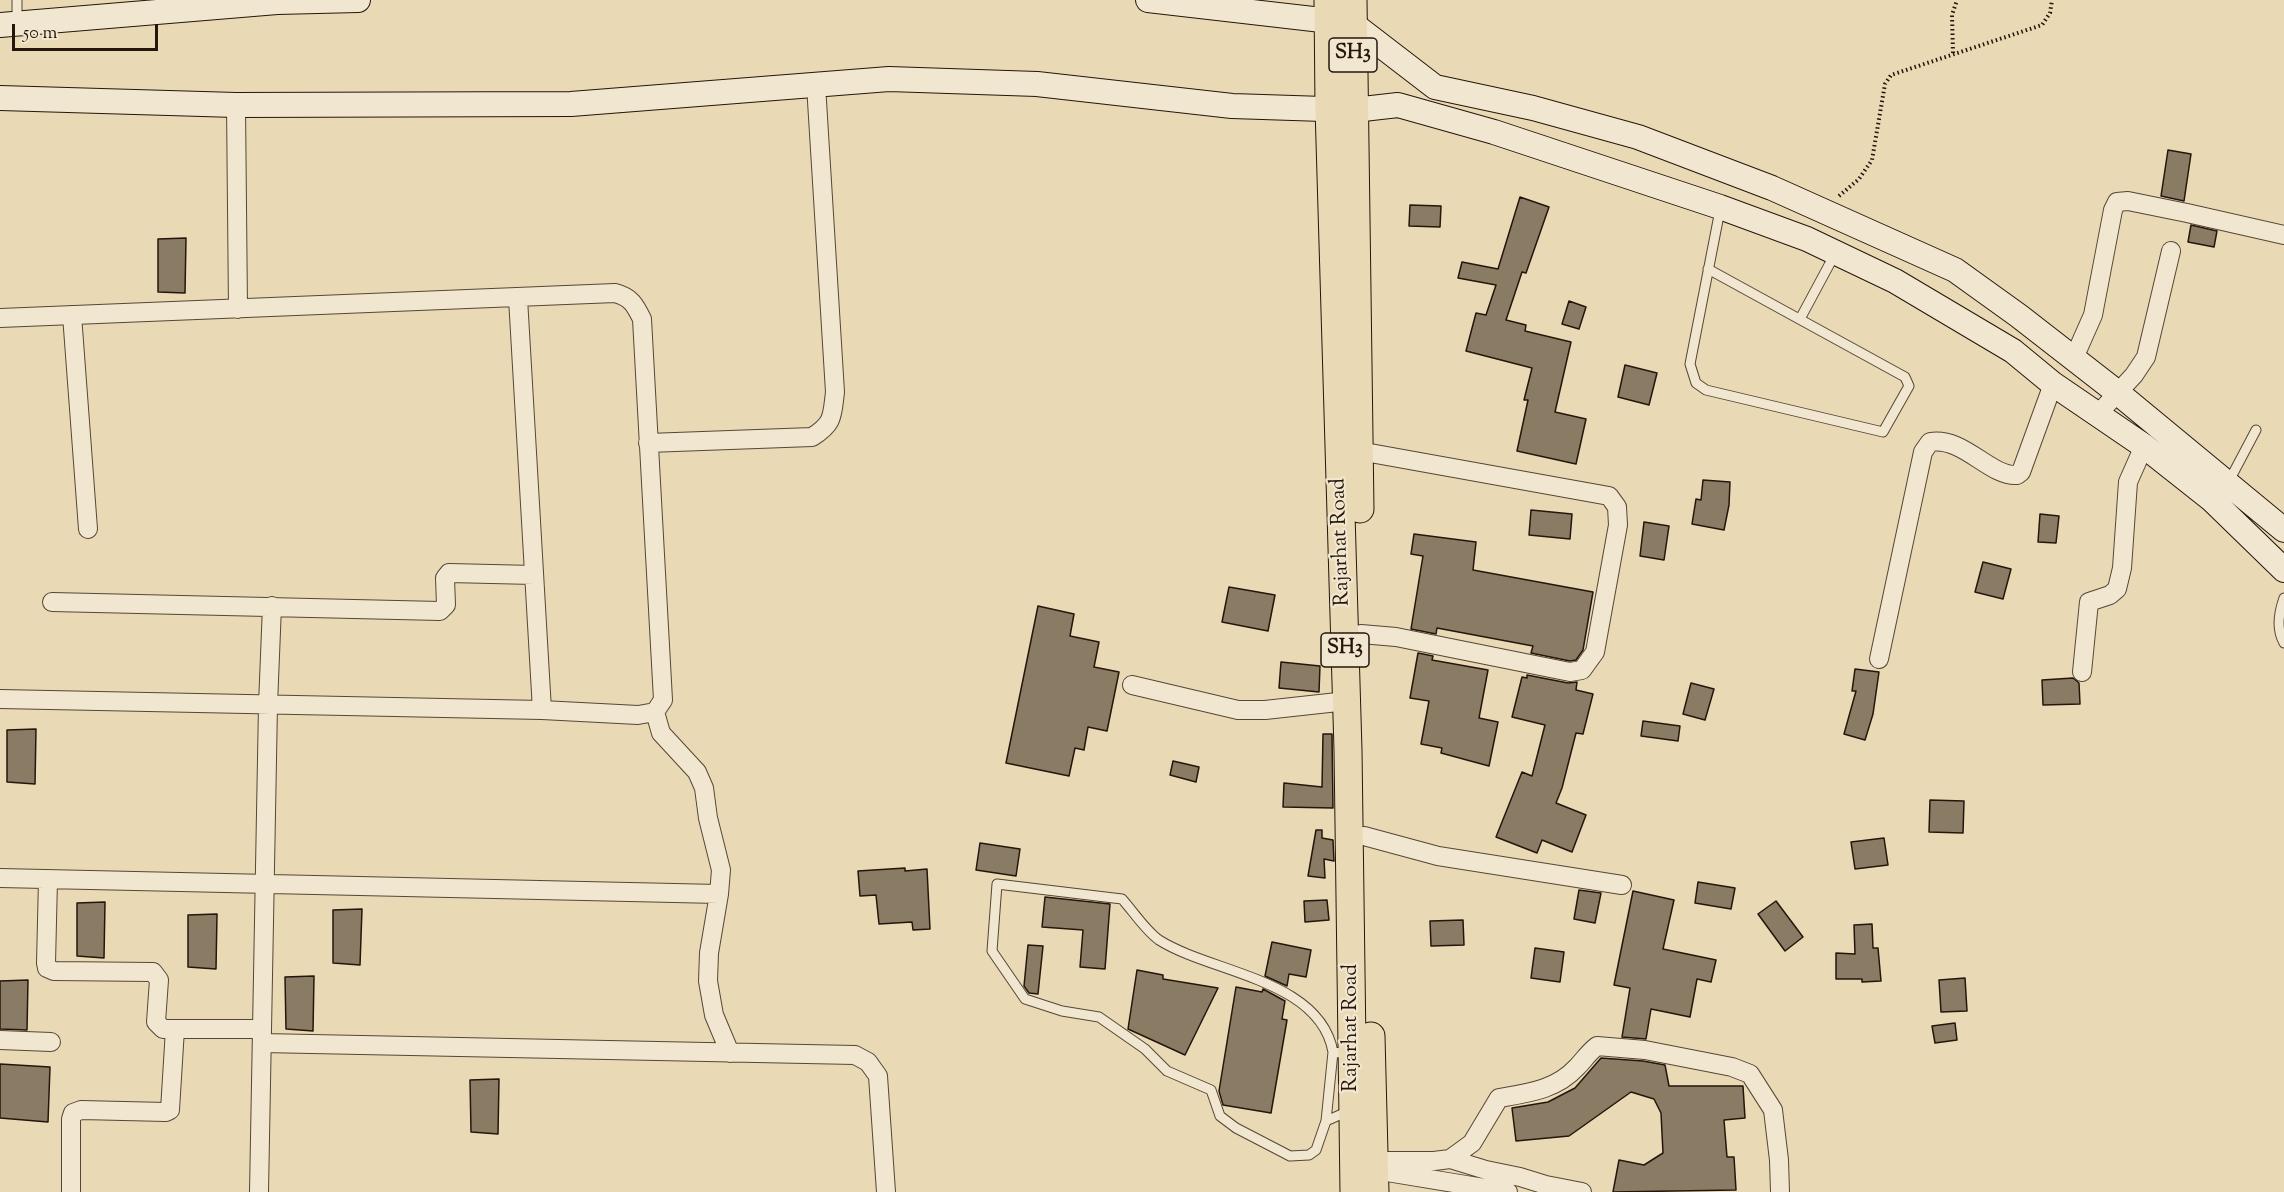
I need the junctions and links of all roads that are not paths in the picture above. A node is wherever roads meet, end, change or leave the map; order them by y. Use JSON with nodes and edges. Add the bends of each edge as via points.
{"nodes":[{"id":1,"x":358,"y":0,"type":"edge"},
{"id":2,"x":1148,"y":0,"type":"edge"},
{"id":3,"x":283,"y":1,"type":"edge"},
{"id":4,"x":1341,"y":11,"type":"edge"},
{"id":5,"x":11,"y":16,"type":"edge"},
{"id":6,"x":816,"y":85,"type":"junction"},
{"id":7,"x":0,"y":98,"type":"edge"},
{"id":8,"x":236,"y":105,"type":"junction"},
{"id":9,"x":1342,"y":109,"type":"junction"},
{"id":10,"x":1720,"y":207,"type":"junction"},
{"id":11,"x":2284,"y":235,"type":"edge"},
{"id":12,"x":2171,"y":251,"type":"dead end"},
{"id":13,"x":1836,"y":252,"type":"junction"},
{"id":14,"x":1708,"y":269,"type":"junction"},
{"id":15,"x":518,"y":298,"type":"junction"},
{"id":16,"x":238,"y":309,"type":"junction"},
{"id":17,"x":72,"y":315,"type":"junction"},
{"id":18,"x":0,"y":318,"type":"edge"},
{"id":19,"x":1800,"y":319,"type":"junction"},
{"id":20,"x":2074,"y":358,"type":"junction"},
{"id":21,"x":2053,"y":384,"type":"junction"},
{"id":22,"x":2118,"y":393,"type":"junction"},
{"id":23,"x":2098,"y":414,"type":"junction"},
{"id":24,"x":2256,"y":430,"type":"dead end"},
{"id":25,"x":648,"y":443,"type":"junction"},
{"id":26,"x":2144,"y":446,"type":"junction"},
{"id":27,"x":1359,"y":451,"type":"junction"},
{"id":28,"x":2228,"y":483,"type":"junction"},
{"id":29,"x":88,"y":529,"type":"dead end"},
{"id":30,"x":2284,"y":530,"type":"edge"},
{"id":31,"x":2284,"y":570,"type":"edge"},
{"id":32,"x":534,"y":575,"type":"junction"},
{"id":33,"x":2284,"y":598,"type":"edge"},
{"id":34,"x":52,"y":602,"type":"dead end"},
{"id":35,"x":272,"y":606,"type":"junction"},
{"id":36,"x":1361,"y":634,"type":"junction"},
{"id":37,"x":2284,"y":643,"type":"edge"},
{"id":38,"x":1879,"y":659,"type":"dead end"},
{"id":39,"x":2082,"y":672,"type":"dead end"},
{"id":40,"x":1132,"y":685,"type":"dead end"},
{"id":41,"x":0,"y":699,"type":"edge"},
{"id":42,"x":1347,"y":701,"type":"junction"},
{"id":43,"x":268,"y":705,"type":"junction"},
{"id":44,"x":542,"y":710,"type":"junction"},
{"id":45,"x":655,"y":712,"type":"junction"},
{"id":46,"x":1364,"y":836,"type":"junction"},
{"id":47,"x":0,"y":878,"type":"edge"},
{"id":48,"x":48,"y":880,"type":"junction"},
{"id":49,"x":265,"y":885,"type":"junction"},
{"id":50,"x":1622,"y":885,"type":"dead end"},
{"id":51,"x":719,"y":894,"type":"junction"},
{"id":52,"x":175,"y":1029,"type":"junction"},
{"id":53,"x":262,"y":1036,"type":"junction"},
{"id":54,"x":0,"y":1040,"type":"edge"},
{"id":55,"x":51,"y":1042,"type":"dead end"},
{"id":56,"x":730,"y":1053,"type":"junction"},
{"id":57,"x":1343,"y":1053,"type":"junction"},
{"id":58,"x":1352,"y":1110,"type":"junction"},
{"id":59,"x":1326,"y":1121,"type":"junction"},
{"id":60,"x":1450,"y":1159,"type":"junction"},
{"id":61,"x":1370,"y":1171,"type":"edge"},
{"id":62,"x":1406,"y":1183,"type":"edge"},
{"id":63,"x":70,"y":1192,"type":"edge"},
{"id":64,"x":259,"y":1192,"type":"edge"},
{"id":65,"x":886,"y":1192,"type":"edge"},
{"id":66,"x":1354,"y":1192,"type":"edge"},
{"id":67,"x":1508,"y":1192,"type":"edge"},
{"id":68,"x":1582,"y":1192,"type":"edge"},
{"id":69,"x":1780,"y":1192,"type":"edge"}],
"edges":[{"from":1,"to":3,"type":"main road"},
{"from":2,"to":4,"type":"main road"},
{"from":3,"to":5,"type":"main road"},
{"from":4,"to":9,"type":"main road","name":"Rajarhat Road","number":"SH3"},
{"from":4,"to":20,"type":"main road","via":[[1435,87],[1638,137],[1772,188],[1955,270]]},
{"from":6,"to":8,"type":"main road","via":[[571,104]]},
{"from":6,"to":9,"type":"main road","via":[[889,79],[1037,84],[1232,106]]},
{"from":6,"to":25,"type":"street","via":[[835,392],[827,427],[812,437]]},
{"from":7,"to":8,"type":"main road"},
{"from":8,"to":16,"type":"street"},
{"from":9,"to":10,"type":"main road","via":[[1398,105],[1494,132]]},
{"from":9,"to":27,"type":"main road","name":"Rajarhat Road","number":"SH3"},
{"from":9,"to":42,"type":"main road","name":"Rajarhat Road","number":"SH3"},
{"from":10,"to":13,"type":"main road"},
{"from":10,"to":14,"type":"lane"},
{"from":11,"to":20,"type":"street","via":[[2118,202],[2113,210],[2093,315]]},
{"from":12,"to":22,"type":"street","via":[[2146,357]]},
{"from":13,"to":19,"type":"lane"},
{"from":13,"to":21,"type":"main road","via":[[1895,281],[2013,351]]},
{"from":14,"to":19,"type":"lane"},
{"from":14,"to":19,"type":"lane","via":[[1690,364],[1696,383],[1706,390],[1883,432],[1908,387],[1905,376]]},
{"from":15,"to":16,"type":"street"},
{"from":15,"to":25,"type":"street","via":[[615,293],[633,302],[642,319]]},
{"from":15,"to":32,"type":"street"},
{"from":16,"to":17,"type":"street"},
{"from":17,"to":18,"type":"street"},
{"from":17,"to":29,"type":"street"},
{"from":20,"to":22,"type":"main road"},
{"from":21,"to":23,"type":"main road"},
{"from":21,"to":38,"type":"street","via":[[2018,475],[2006,474],[1940,440],[1930,442],[1923,452]]},
{"from":22,"to":23,"type":"street"},
{"from":22,"to":28,"type":"main road"},
{"from":23,"to":26,"type":"main road"},
{"from":24,"to":28,"type":"lane"},
{"from":25,"to":45,"type":"street","via":[[663,700]]},
{"from":26,"to":31,"type":"main road","via":[[2211,499]]},
{"from":26,"to":39,"type":"street","via":[[2128,482],[2117,589],[2090,603]]},
{"from":27,"to":36,"type":"main road","name":"Rajarhat Road","number":"SH3"},
{"from":27,"to":36,"type":"street","via":[[1609,496],[1617,507],[1618,525],[1595,652],[1582,670],[1570,672],[1396,637]]},
{"from":28,"to":30,"type":"main road"},
{"from":32,"to":35,"type":"street","via":[[449,573],[445,578],[446,605],[440,611]]},
{"from":32,"to":44,"type":"street"},
{"from":33,"to":37,"type":"lane","via":[[2279,614]]},
{"from":34,"to":35,"type":"street"},
{"from":35,"to":43,"type":"street"},
{"from":36,"to":46,"type":"main road","name":"Rajarhat Road","number":"SH3"},
{"from":40,"to":42,"type":"street","via":[[1238,710]]},
{"from":41,"to":43,"type":"street"},
{"from":42,"to":57,"type":"main road","name":"Rajarhat Road","number":"SH3"},
{"from":43,"to":44,"type":"street"},
{"from":43,"to":49,"type":"street"},
{"from":44,"to":45,"type":"street","via":[[638,715]]},
{"from":45,"to":51,"type":"street","via":[[662,733],[698,772],[704,788],[721,870]]},
{"from":46,"to":50,"type":"street","via":[[1438,856]]},
{"from":46,"to":61,"type":"main road","name":"Rajarhat Road","number":"SH3"},
{"from":47,"to":48,"type":"street"},
{"from":48,"to":49,"type":"street"},
{"from":48,"to":52,"type":"street","via":[[47,968],[153,972],[159,980],[156,1022],[163,1029]]},
{"from":49,"to":51,"type":"street"},
{"from":49,"to":53,"type":"street"},
{"from":51,"to":56,"type":"street","via":[[708,981],[714,1015]]},
{"from":52,"to":53,"type":"street"},
{"from":52,"to":63,"type":"street","via":[[170,1110],[73,1113]]},
{"from":53,"to":56,"type":"street"},
{"from":53,"to":64,"type":"street"},
{"from":54,"to":55,"type":"street"},
{"from":56,"to":65,"type":"street","via":[[855,1055],[868,1062],[878,1076]]},
{"from":57,"to":58,"type":"main road","name":"Rajarhat Road","number":"SH3"},
{"from":57,"to":59,"type":"lane"},
{"from":57,"to":59,"type":"lane","via":[[1307,1006],[1157,938],[1122,898],[997,884],[992,951],[1025,999],[1099,1017],[1145,1049],[1167,1071],[1210,1090],[1220,1116],[1236,1128],[1290,1156],[1309,1155],[1316,1150]]},
{"from":58,"to":59,"type":"lane"},
{"from":58,"to":61,"type":"main road","name":"Rajarhat Road","number":"SH3"},
{"from":60,"to":61,"type":"street"},
{"from":60,"to":68,"type":"street"},
{"from":60,"to":69,"type":"street","via":[[1472,1143],[1499,1098],[1544,1090],[1569,1075],[1596,1047],[1645,1050],[1750,1074],[1773,1110]]},
{"from":61,"to":62,"type":"street"},
{"from":61,"to":66,"type":"main road","name":"Rajarhat Road","number":"SH3"},
{"from":62,"to":67,"type":"street"}]}
